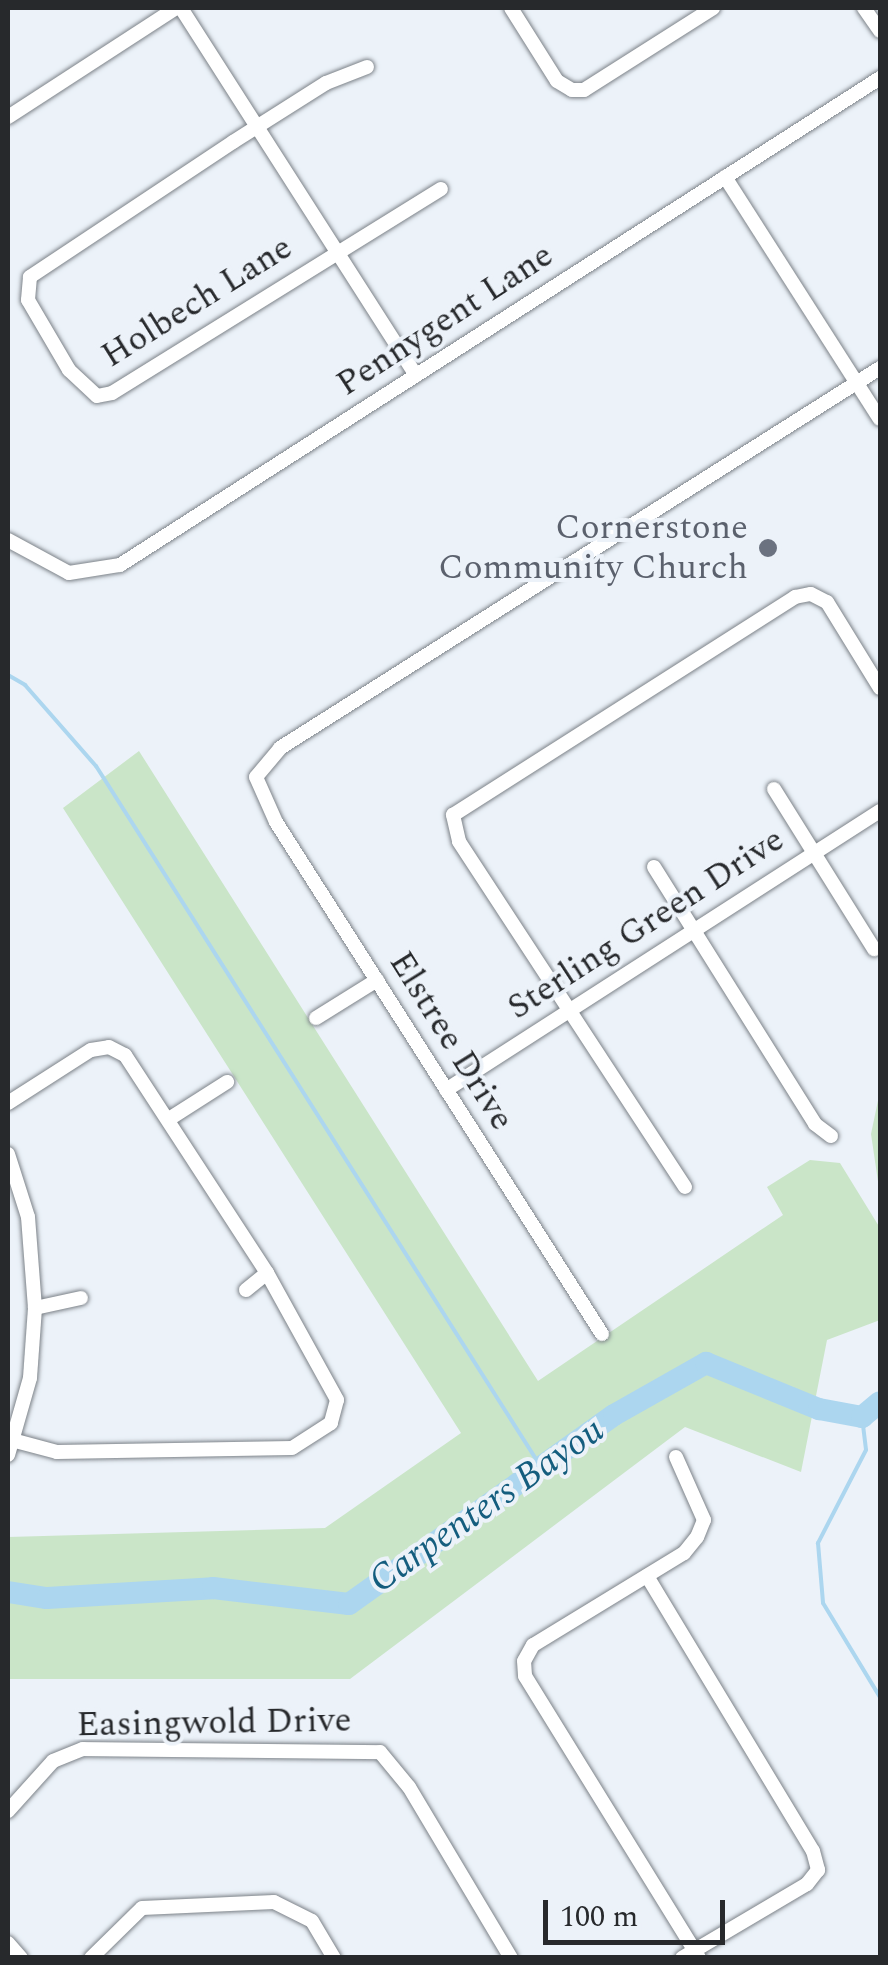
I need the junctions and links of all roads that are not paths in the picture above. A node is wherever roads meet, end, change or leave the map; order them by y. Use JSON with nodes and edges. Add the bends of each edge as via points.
{"nodes":[{"id":1,"x":178,"y":8,"type":"edge"},
{"id":2,"x":511,"y":8,"type":"edge"},
{"id":3,"x":714,"y":8,"type":"edge"},
{"id":4,"x":864,"y":8,"type":"edge"},
{"id":5,"x":880,"y":31,"type":"edge"},
{"id":6,"x":367,"y":66,"type":"dead end"},
{"id":7,"x":880,"y":78,"type":"edge"},
{"id":8,"x":8,"y":116,"type":"edge"},
{"id":9,"x":257,"y":126,"type":"junction"},
{"id":10,"x":726,"y":177,"type":"junction"},
{"id":11,"x":441,"y":189,"type":"dead end"},
{"id":12,"x":336,"y":250,"type":"junction"},
{"id":13,"x":880,"y":368,"type":"edge"},
{"id":14,"x":416,"y":375,"type":"junction"},
{"id":15,"x":857,"y":382,"type":"junction"},
{"id":16,"x":880,"y":419,"type":"edge"},
{"id":17,"x":8,"y":540,"type":"edge"},
{"id":18,"x":880,"y":688,"type":"edge"},
{"id":19,"x":774,"y":789,"type":"dead end"},
{"id":20,"x":880,"y":810,"type":"edge"},
{"id":21,"x":814,"y":852,"type":"junction"},
{"id":22,"x":654,"y":867,"type":"dead end"},
{"id":23,"x":692,"y":930,"type":"junction"},
{"id":24,"x":874,"y":949,"type":"dead end"},
{"id":25,"x":377,"y":980,"type":"junction"},
{"id":26,"x":568,"y":1007,"type":"junction"},
{"id":27,"x":316,"y":1018,"type":"dead end"},
{"id":28,"x":227,"y":1082,"type":"dead end"},
{"id":29,"x":446,"y":1090,"type":"junction"},
{"id":30,"x":8,"y":1103,"type":"edge"},
{"id":31,"x":169,"y":1118,"type":"junction"},
{"id":32,"x":831,"y":1136,"type":"dead end"},
{"id":33,"x":8,"y":1154,"type":"edge"},
{"id":34,"x":685,"y":1186,"type":"dead end"},
{"id":35,"x":268,"y":1273,"type":"junction"},
{"id":36,"x":246,"y":1290,"type":"dead end"},
{"id":37,"x":81,"y":1298,"type":"dead end"},
{"id":38,"x":35,"y":1308,"type":"junction"},
{"id":39,"x":602,"y":1334,"type":"dead end"},
{"id":40,"x":9,"y":1445,"type":"edge"},
{"id":41,"x":676,"y":1457,"type":"dead end"},
{"id":42,"x":647,"y":1576,"type":"junction"},
{"id":43,"x":8,"y":1810,"type":"edge"},
{"id":44,"x":8,"y":1943,"type":"edge"},
{"id":45,"x":692,"y":1955,"type":"edge"},
{"id":46,"x":21,"y":1958,"type":"edge"},
{"id":47,"x":91,"y":1958,"type":"edge"},
{"id":48,"x":334,"y":1958,"type":"edge"},
{"id":49,"x":511,"y":1958,"type":"edge"}],
"edges":[{"from":1,"to":8,"type":"street"},
{"from":1,"to":9,"type":"street"},
{"from":2,"to":3,"type":"street","via":[[557,81],[572,90],[584,90]]},
{"from":4,"to":5,"type":"street"},
{"from":6,"to":9,"type":"street"},
{"from":7,"to":10,"type":"street","name":"Pennygent Lane"},
{"from":9,"to":12,"type":"street"},
{"from":9,"to":12,"type":"street","name":"Holbech Lane","via":[[43,265],[26,288],[69,370],[97,396],[131,383]]},
{"from":10,"to":14,"type":"street","name":"Pennygent Lane"},
{"from":10,"to":15,"type":"street"},
{"from":11,"to":12,"type":"street","name":"Holbech Lane"},
{"from":12,"to":14,"type":"street"},
{"from":13,"to":15,"type":"street"},
{"from":14,"to":17,"type":"street","name":"Pennygent Lane","via":[[120,564],[69,574]]},
{"from":15,"to":16,"type":"street"},
{"from":15,"to":25,"type":"street","name":"Elstree Drive","via":[[267,759],[256,777],[276,822]]},
{"from":18,"to":26,"type":"street","via":[[826,602],[811,594],[795,598],[454,814],[459,841]]},
{"from":19,"to":21,"type":"street"},
{"from":20,"to":21,"type":"street","name":"Sterling Green Drive"},
{"from":21,"to":23,"type":"street","name":"Sterling Green Drive"},
{"from":21,"to":24,"type":"street"},
{"from":22,"to":23,"type":"street"},
{"from":23,"to":26,"type":"street","name":"Sterling Green Drive"},
{"from":23,"to":32,"type":"street","via":[[815,1124]]},
{"from":25,"to":27,"type":"street"},
{"from":25,"to":29,"type":"street","name":"Elstree Drive"},
{"from":26,"to":29,"type":"street","name":"Sterling Green Drive"},
{"from":26,"to":34,"type":"street"},
{"from":28,"to":31,"type":"street"},
{"from":29,"to":39,"type":"street","name":"Elstree Drive"},
{"from":30,"to":31,"type":"street","via":[[91,1050],[116,1049]]},
{"from":31,"to":35,"type":"street"},
{"from":33,"to":38,"type":"street","via":[[28,1217]]},
{"from":35,"to":36,"type":"street"},
{"from":35,"to":40,"type":"street","via":[[336,1400],[330,1423],[292,1448],[56,1452]]},
{"from":37,"to":38,"type":"street"},
{"from":38,"to":40,"type":"street","via":[[30,1378]]},
{"from":41,"to":42,"type":"street","via":[[704,1520],[684,1553]]},
{"from":42,"to":45,"type":"street","via":[[533,1645],[525,1676]]},
{"from":42,"to":45,"type":"street","via":[[814,1851],[818,1870]]},
{"from":43,"to":49,"type":"street","name":"Easingwold Drive","via":[[53,1761],[82,1749],[380,1752],[409,1787]]},
{"from":44,"to":46,"type":"street"},
{"from":47,"to":48,"type":"street","via":[[142,1908],[274,1902],[312,1921]]}]}
